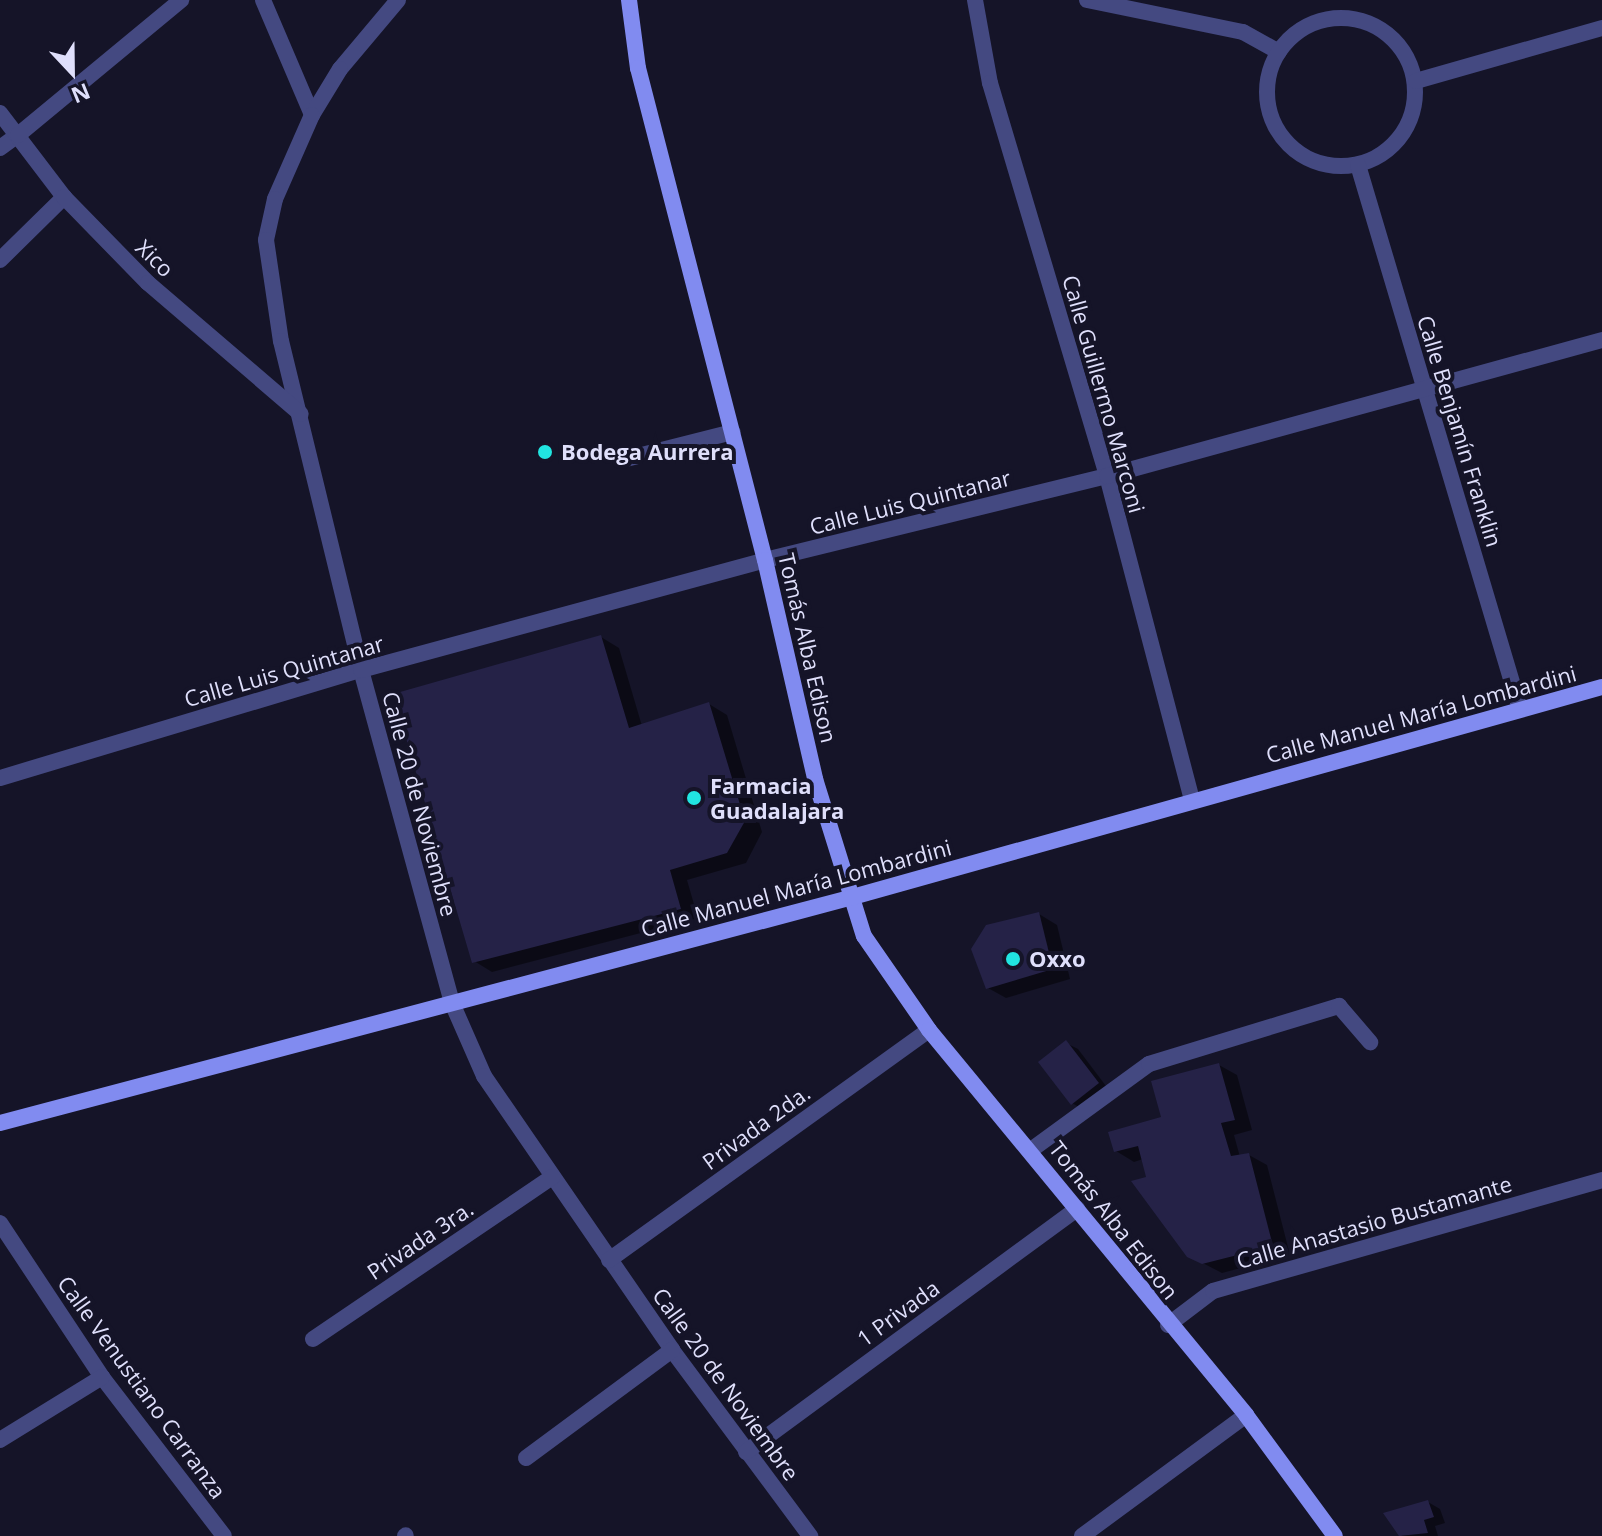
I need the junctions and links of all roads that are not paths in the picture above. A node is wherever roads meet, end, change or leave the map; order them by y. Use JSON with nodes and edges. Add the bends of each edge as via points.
{"nodes":[{"id":1,"x":181,"y":0,"type":"edge"},
{"id":2,"x":263,"y":0,"type":"edge"},
{"id":3,"x":398,"y":0,"type":"edge"},
{"id":4,"x":629,"y":0,"type":"edge"},
{"id":5,"x":975,"y":0,"type":"edge"},
{"id":6,"x":1087,"y":0,"type":"edge"},
{"id":7,"x":1355,"y":0,"type":"edge"},
{"id":8,"x":1352,"y":19,"type":"junction"},
{"id":9,"x":1602,"y":28,"type":"edge"},
{"id":10,"x":1279,"y":52,"type":"junction"},
{"id":11,"x":1416,"y":81,"type":"junction"},
{"id":12,"x":0,"y":113,"type":"edge"},
{"id":13,"x":312,"y":115,"type":"junction"},
{"id":14,"x":18,"y":135,"type":"junction"},
{"id":15,"x":0,"y":148,"type":"edge"},
{"id":16,"x":1358,"y":165,"type":"junction"},
{"id":17,"x":64,"y":197,"type":"junction"},
{"id":18,"x":0,"y":260,"type":"edge"},
{"id":19,"x":1602,"y":340,"type":"edge"},
{"id":20,"x":1425,"y":388,"type":"junction"},
{"id":21,"x":301,"y":414,"type":"junction"},
{"id":22,"x":733,"y":432,"type":"junction"},
{"id":23,"x":626,"y":459,"type":"dead end"},
{"id":24,"x":1107,"y":476,"type":"junction"},
{"id":25,"x":765,"y":560,"type":"junction"},
{"id":26,"x":361,"y":670,"type":"junction"},
{"id":27,"x":1602,"y":689,"type":"edge"},
{"id":28,"x":1520,"y":709,"type":"junction"},
{"id":29,"x":0,"y":778,"type":"edge"},
{"id":30,"x":1192,"y":800,"type":"junction"},
{"id":31,"x":849,"y":898,"type":"junction"},
{"id":32,"x":452,"y":1003,"type":"junction"},
{"id":33,"x":929,"y":1030,"type":"junction"},
{"id":34,"x":1370,"y":1042,"type":"dead end"},
{"id":35,"x":0,"y":1123,"type":"edge"},
{"id":36,"x":1031,"y":1150,"type":"junction"},
{"id":37,"x":552,"y":1177,"type":"junction"},
{"id":38,"x":1602,"y":1180,"type":"edge"},
{"id":39,"x":1077,"y":1209,"type":"junction"},
{"id":40,"x":0,"y":1223,"type":"edge"},
{"id":41,"x":609,"y":1260,"type":"junction"},
{"id":42,"x":1168,"y":1325,"type":"junction"},
{"id":43,"x":313,"y":1339,"type":"dead end"},
{"id":44,"x":672,"y":1350,"type":"junction"},
{"id":45,"x":102,"y":1377,"type":"junction"},
{"id":46,"x":1246,"y":1415,"type":"junction"},
{"id":47,"x":0,"y":1440,"type":"edge"},
{"id":48,"x":746,"y":1452,"type":"junction"},
{"id":49,"x":526,"y":1458,"type":"dead end"},
{"id":50,"x":224,"y":1536,"type":"edge"},
{"id":51,"x":810,"y":1536,"type":"edge"},
{"id":52,"x":1082,"y":1536,"type":"edge"},
{"id":53,"x":1335,"y":1536,"type":"edge"}],
"edges":[{"from":1,"to":14,"type":"street"},
{"from":2,"to":13,"type":"street"},
{"from":3,"to":13,"type":"street","name":"Calle 20 de Noviembre","via":[[340,69]]},
{"from":4,"to":22,"type":"street","name":"Tomás Alba Edison","via":[[641,83]]},
{"from":5,"to":24,"type":"street","name":"Calle Guillermo Marconi","via":[[990,83]]},
{"from":6,"to":10,"type":"street","via":[[1243,32]]},
{"from":7,"to":8,"type":"street"},
{"from":8,"to":10,"type":"street","via":[[1313,24]]},
{"from":8,"to":11,"type":"street","via":[[1394,39]]},
{"from":9,"to":11,"type":"street"},
{"from":10,"to":16,"type":"street","via":[[1268,75],[1273,124],[1308,159],[1332,167]]},
{"from":11,"to":16,"type":"street","via":[[1409,125],[1396,143]]},
{"from":12,"to":14,"type":"street","name":"Xico"},
{"from":13,"to":21,"type":"street","name":"Calle 20 de Noviembre","via":[[275,199],[266,240],[273,302]]},
{"from":14,"to":15,"type":"street"},
{"from":14,"to":17,"type":"street","name":"Xico"},
{"from":16,"to":20,"type":"street","name":"Calle Benjamín Franklin"},
{"from":17,"to":18,"type":"street"},
{"from":17,"to":21,"type":"street","name":"Xico","via":[[148,283]]},
{"from":19,"to":20,"type":"street","name":"Calle Luis Quintanar"},
{"from":20,"to":24,"type":"street","name":"Calle Luis Quintanar"},
{"from":20,"to":28,"type":"street","name":"Calle Benjamín Franklin"},
{"from":21,"to":26,"type":"street","name":"Calle 20 de Noviembre"},
{"from":22,"to":23,"type":"street"},
{"from":22,"to":25,"type":"street","name":"Tomás Alba Edison"},
{"from":24,"to":25,"type":"street","name":"Calle Luis Quintanar"},
{"from":24,"to":30,"type":"street","name":"Calle Guillermo Marconi"},
{"from":25,"to":26,"type":"street","name":"Calle Luis Quintanar"},
{"from":25,"to":31,"type":"street","name":"Tomás Alba Edison","via":[[815,779]]},
{"from":26,"to":29,"type":"street","name":"Calle Luis Quintanar"},
{"from":26,"to":32,"type":"street","name":"Calle 20 de Noviembre"},
{"from":27,"to":28,"type":"street","name":"Calle Manuel María Lombardini"},
{"from":28,"to":30,"type":"street","name":"Calle Manuel María Lombardini"},
{"from":30,"to":31,"type":"street","name":"Calle Manuel María Lombardini"},
{"from":31,"to":32,"type":"street","name":"Calle Manuel María Lombardini"},
{"from":31,"to":33,"type":"street","name":"Tomás Alba Edison","via":[[864,936]]},
{"from":32,"to":35,"type":"street","name":"Calle Manuel María Lombardini"},
{"from":32,"to":37,"type":"street","name":"Calle 20 de Noviembre","via":[[504,1112]]},
{"from":33,"to":36,"type":"street","name":"Tomás Alba Edison"},
{"from":33,"to":41,"type":"street","name":"Privada 2da."},
{"from":34,"to":36,"type":"street","via":[[1339,1006],[1149,1064]]},
{"from":36,"to":39,"type":"street","name":"Tomás Alba Edison"},
{"from":37,"to":41,"type":"street","name":"Calle 20 de Noviembre"},
{"from":37,"to":43,"type":"street","name":"Privada 3ra."},
{"from":38,"to":42,"type":"street","name":"Calle Anastasio Bustamante","via":[[1213,1291]]},
{"from":39,"to":42,"type":"street","name":"Tomás Alba Edison"},
{"from":39,"to":48,"type":"street","name":"1 Privada"},
{"from":40,"to":45,"type":"street","name":"Calle Venustiano Carranza"},
{"from":41,"to":44,"type":"street","name":"Calle 20 de Noviembre"},
{"from":42,"to":46,"type":"street","name":"Tomás Alba Edison"},
{"from":44,"to":48,"type":"street","name":"Calle 20 de Noviembre"},
{"from":44,"to":49,"type":"street"},
{"from":45,"to":47,"type":"street"},
{"from":45,"to":50,"type":"street","name":"Calle Venustiano Carranza"},
{"from":46,"to":52,"type":"street"},
{"from":46,"to":53,"type":"street","name":"Tomás Alba Edison"},
{"from":48,"to":51,"type":"street","name":"Calle 20 de Noviembre"}]}
